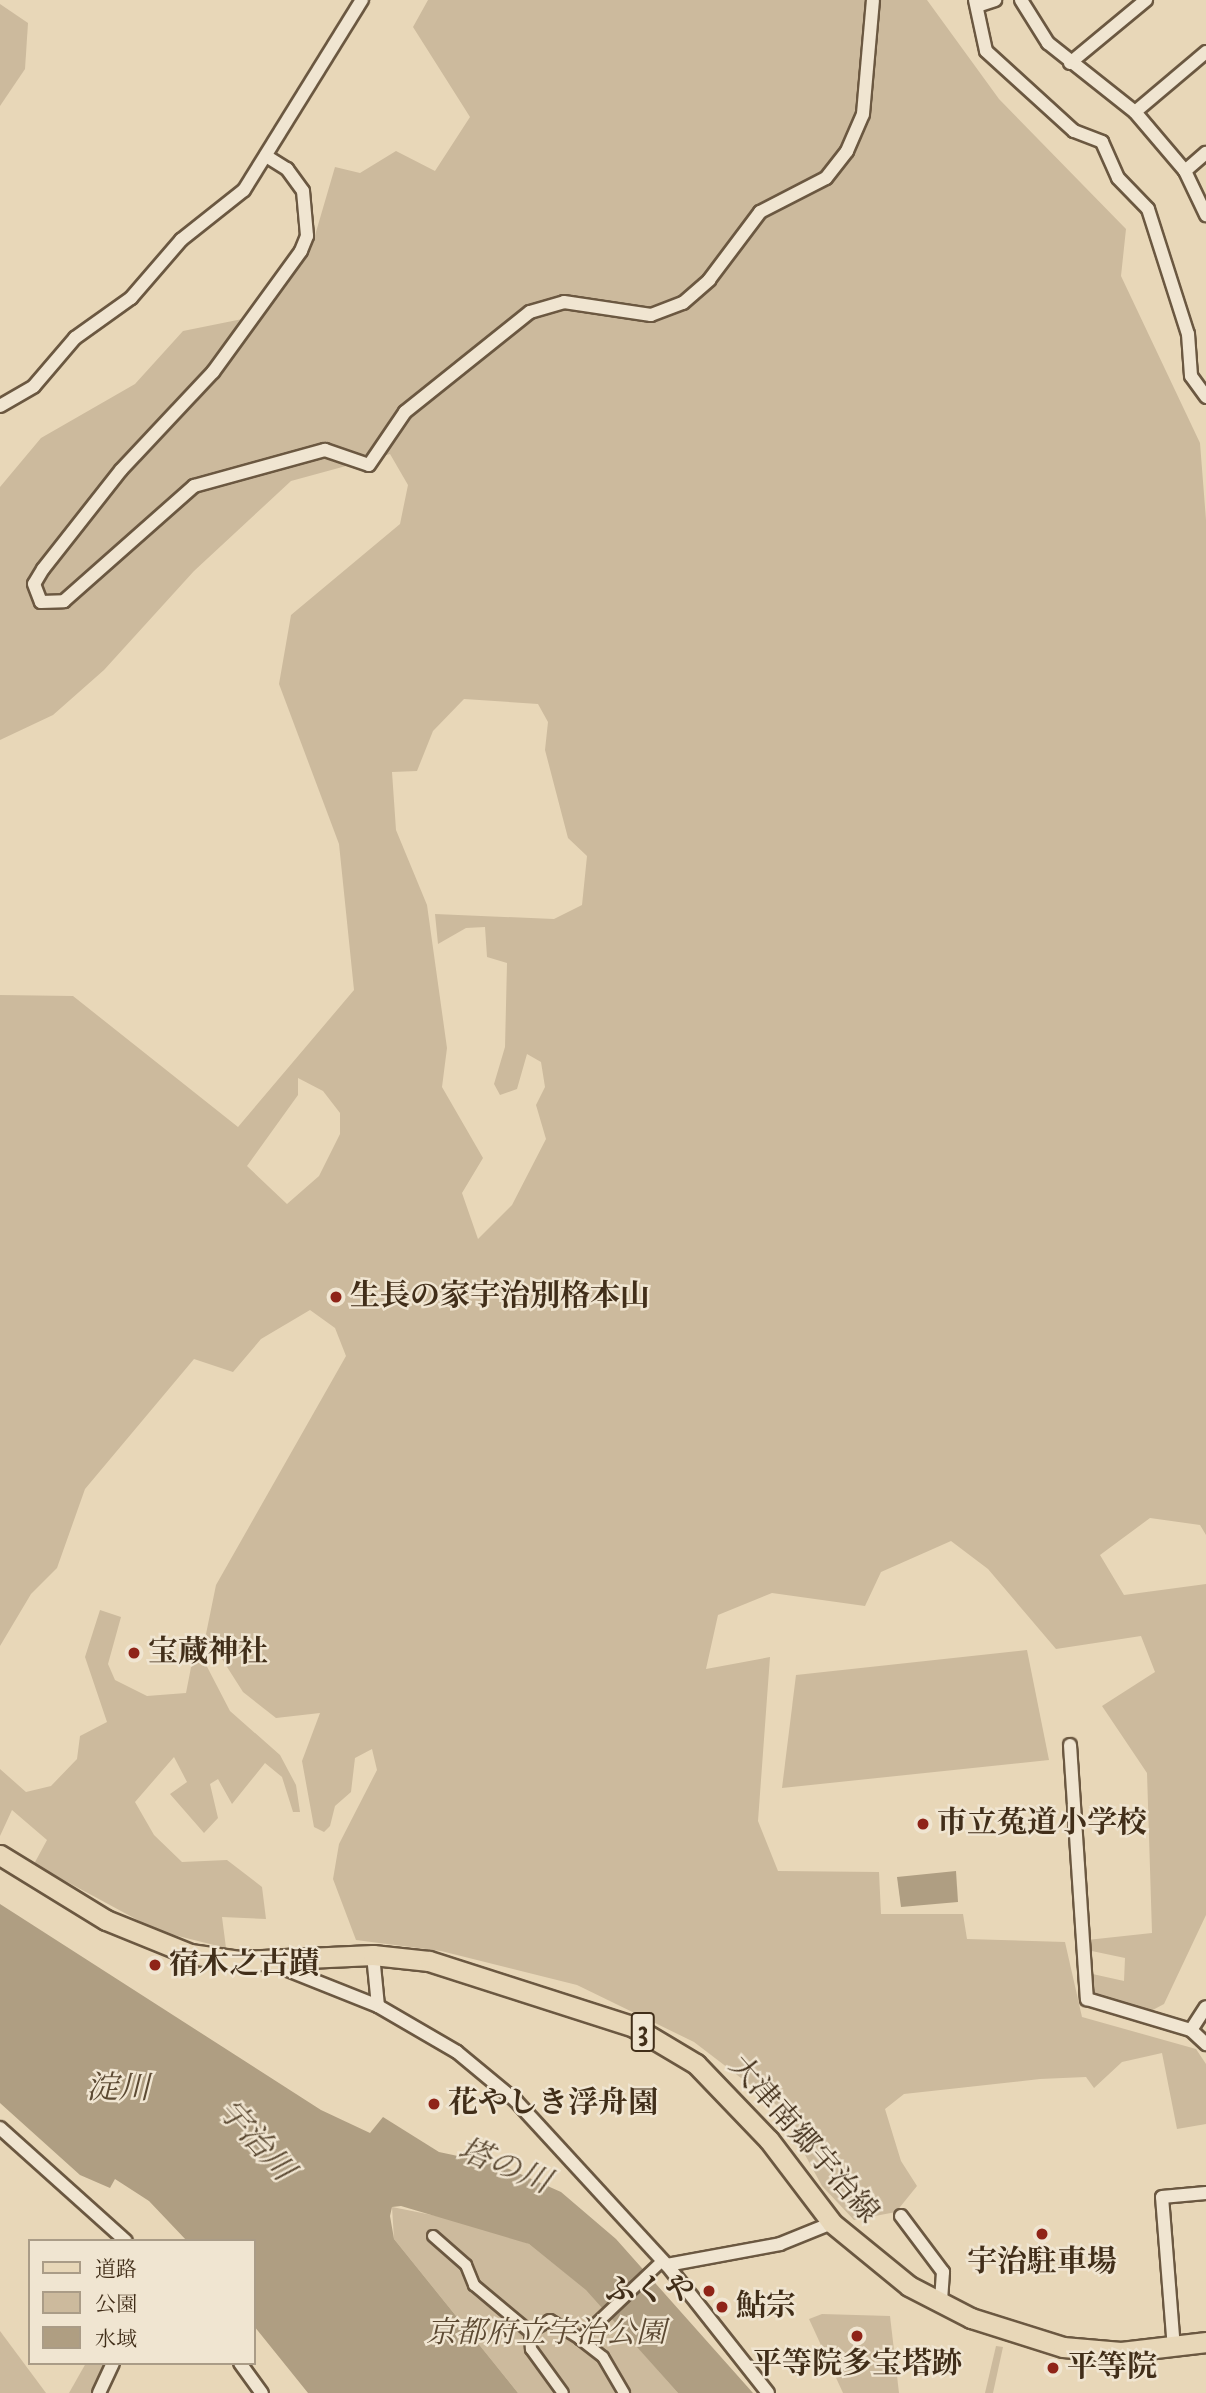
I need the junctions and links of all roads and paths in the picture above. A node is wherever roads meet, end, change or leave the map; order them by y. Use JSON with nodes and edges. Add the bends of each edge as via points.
{"nodes":[{"id":1,"x":362,"y":0,"type":"edge"},
{"id":2,"x":873,"y":0,"type":"edge"},
{"id":3,"x":995,"y":0,"type":"edge"},
{"id":4,"x":1146,"y":0,"type":"edge"},
{"id":5,"x":1022,"y":1,"type":"edge"},
{"id":6,"x":977,"y":3,"type":"edge"},
{"id":7,"x":1206,"y":52,"type":"edge"},
{"id":8,"x":1070,"y":63,"type":"junction"},
{"id":9,"x":1135,"y":112,"type":"junction"},
{"id":10,"x":1206,"y":153,"type":"edge"},
{"id":11,"x":266,"y":156,"type":"junction"},
{"id":12,"x":1185,"y":171,"type":"junction"},
{"id":13,"x":1206,"y":215,"type":"edge"},
{"id":14,"x":1206,"y":397,"type":"edge"},
{"id":15,"x":0,"y":406,"type":"edge"},
{"id":16,"x":1070,"y":1745,"type":"dead end"},
{"id":17,"x":0,"y":1856,"type":"edge"},
{"id":18,"x":373,"y":1955,"type":"junction"},
{"id":19,"x":263,"y":1960,"type":"junction"},
{"id":20,"x":377,"y":2006,"type":"junction"},
{"id":21,"x":1206,"y":2007,"type":"edge"},
{"id":22,"x":1191,"y":2030,"type":"junction"},
{"id":23,"x":1206,"y":2044,"type":"edge"},
{"id":24,"x":0,"y":2129,"type":"edge"},
{"id":25,"x":1206,"y":2193,"type":"edge"},
{"id":26,"x":901,"y":2216,"type":"dead end"},
{"id":27,"x":832,"y":2223,"type":"junction"},
{"id":28,"x":433,"y":2236,"type":"dead end"},
{"id":29,"x":125,"y":2239,"type":"edge"},
{"id":30,"x":664,"y":2263,"type":"junction"},
{"id":31,"x":941,"y":2302,"type":"junction"},
{"id":32,"x":530,"y":2332,"type":"junction"},
{"id":33,"x":585,"y":2335,"type":"junction"},
{"id":34,"x":1206,"y":2342,"type":"edge"},
{"id":35,"x":1174,"y":2349,"type":"junction"},
{"id":36,"x":241,"y":2365,"type":"edge"},
{"id":37,"x":113,"y":2366,"type":"edge"},
{"id":38,"x":99,"y":2393,"type":"edge"},
{"id":39,"x":262,"y":2393,"type":"edge"},
{"id":40,"x":563,"y":2393,"type":"edge"},
{"id":41,"x":624,"y":2393,"type":"edge"},
{"id":42,"x":768,"y":2393,"type":"edge"}],
"edges":[{"from":1,"to":11,"type":"street"},
{"from":2,"to":11,"type":"street","via":[[863,114],[847,151],[826,178],[760,212],[709,280],[683,303],[651,315],[564,302],[530,312],[405,412],[369,465],[325,450],[194,486],[64,601],[41,602],[34,584],[43,569],[121,470],[213,372],[301,251],[307,236],[303,191]]},
{"from":3,"to":6,"type":"street"},
{"from":4,"to":8,"type":"street"},
{"from":5,"to":8,"type":"street"},
{"from":6,"to":14,"type":"street","via":[[986,51],[1074,131],[1102,142],[1118,178],[1148,209],[1188,334],[1191,376]]},
{"from":7,"to":9,"type":"street"},
{"from":8,"to":9,"type":"street"},
{"from":9,"to":12,"type":"street"},
{"from":10,"to":12,"type":"street"},
{"from":11,"to":15,"type":"street","via":[[219,216],[181,240],[131,298],[75,338],[34,386]]},
{"from":12,"to":13,"type":"street"},
{"from":16,"to":22,"type":"street","via":[[1087,1999]]},
{"from":17,"to":19,"type":"main road","name":"大津南郷宇治線","number":"3","via":[[143,1937],[190,1954]]},
{"from":18,"to":19,"type":"main road","name":"大津南郷宇治線","number":"3"},
{"from":18,"to":20,"type":"street"},
{"from":18,"to":27,"type":"main road","name":"大津南郷宇治線","number":"3","via":[[429,1961],[510,1982],[634,2027],[696,2064],[737,2104]]},
{"from":19,"to":20,"type":"street"},
{"from":20,"to":30,"type":"street","via":[[457,2052],[506,2093]]},
{"from":21,"to":22,"type":"street"},
{"from":22,"to":23,"type":"street"},
{"from":24,"to":29,"type":"street"},
{"from":25,"to":35,"type":"street","via":[[1162,2197]]},
{"from":26,"to":31,"type":"street","via":[[943,2272]]},
{"from":27,"to":30,"type":"street","via":[[756,2250]]},
{"from":27,"to":31,"type":"main road","name":"大津南郷宇治線","number":"3","via":[[881,2266]]},
{"from":28,"to":32,"type":"street","via":[[466,2265],[474,2285]]},
{"from":30,"to":33,"type":"street"},
{"from":30,"to":42,"type":"street"},
{"from":31,"to":35,"type":"main road","name":"大津南郷宇治線","number":"3","via":[[1063,2347]]},
{"from":32,"to":33,"type":"street","via":[[550,2320]]},
{"from":32,"to":40,"type":"street","via":[[531,2349]]},
{"from":33,"to":41,"type":"street"},
{"from":34,"to":35,"type":"main road","name":"大津南郷宇治線","number":"3"},
{"from":36,"to":39,"type":"street"},
{"from":37,"to":38,"type":"street"}]}
